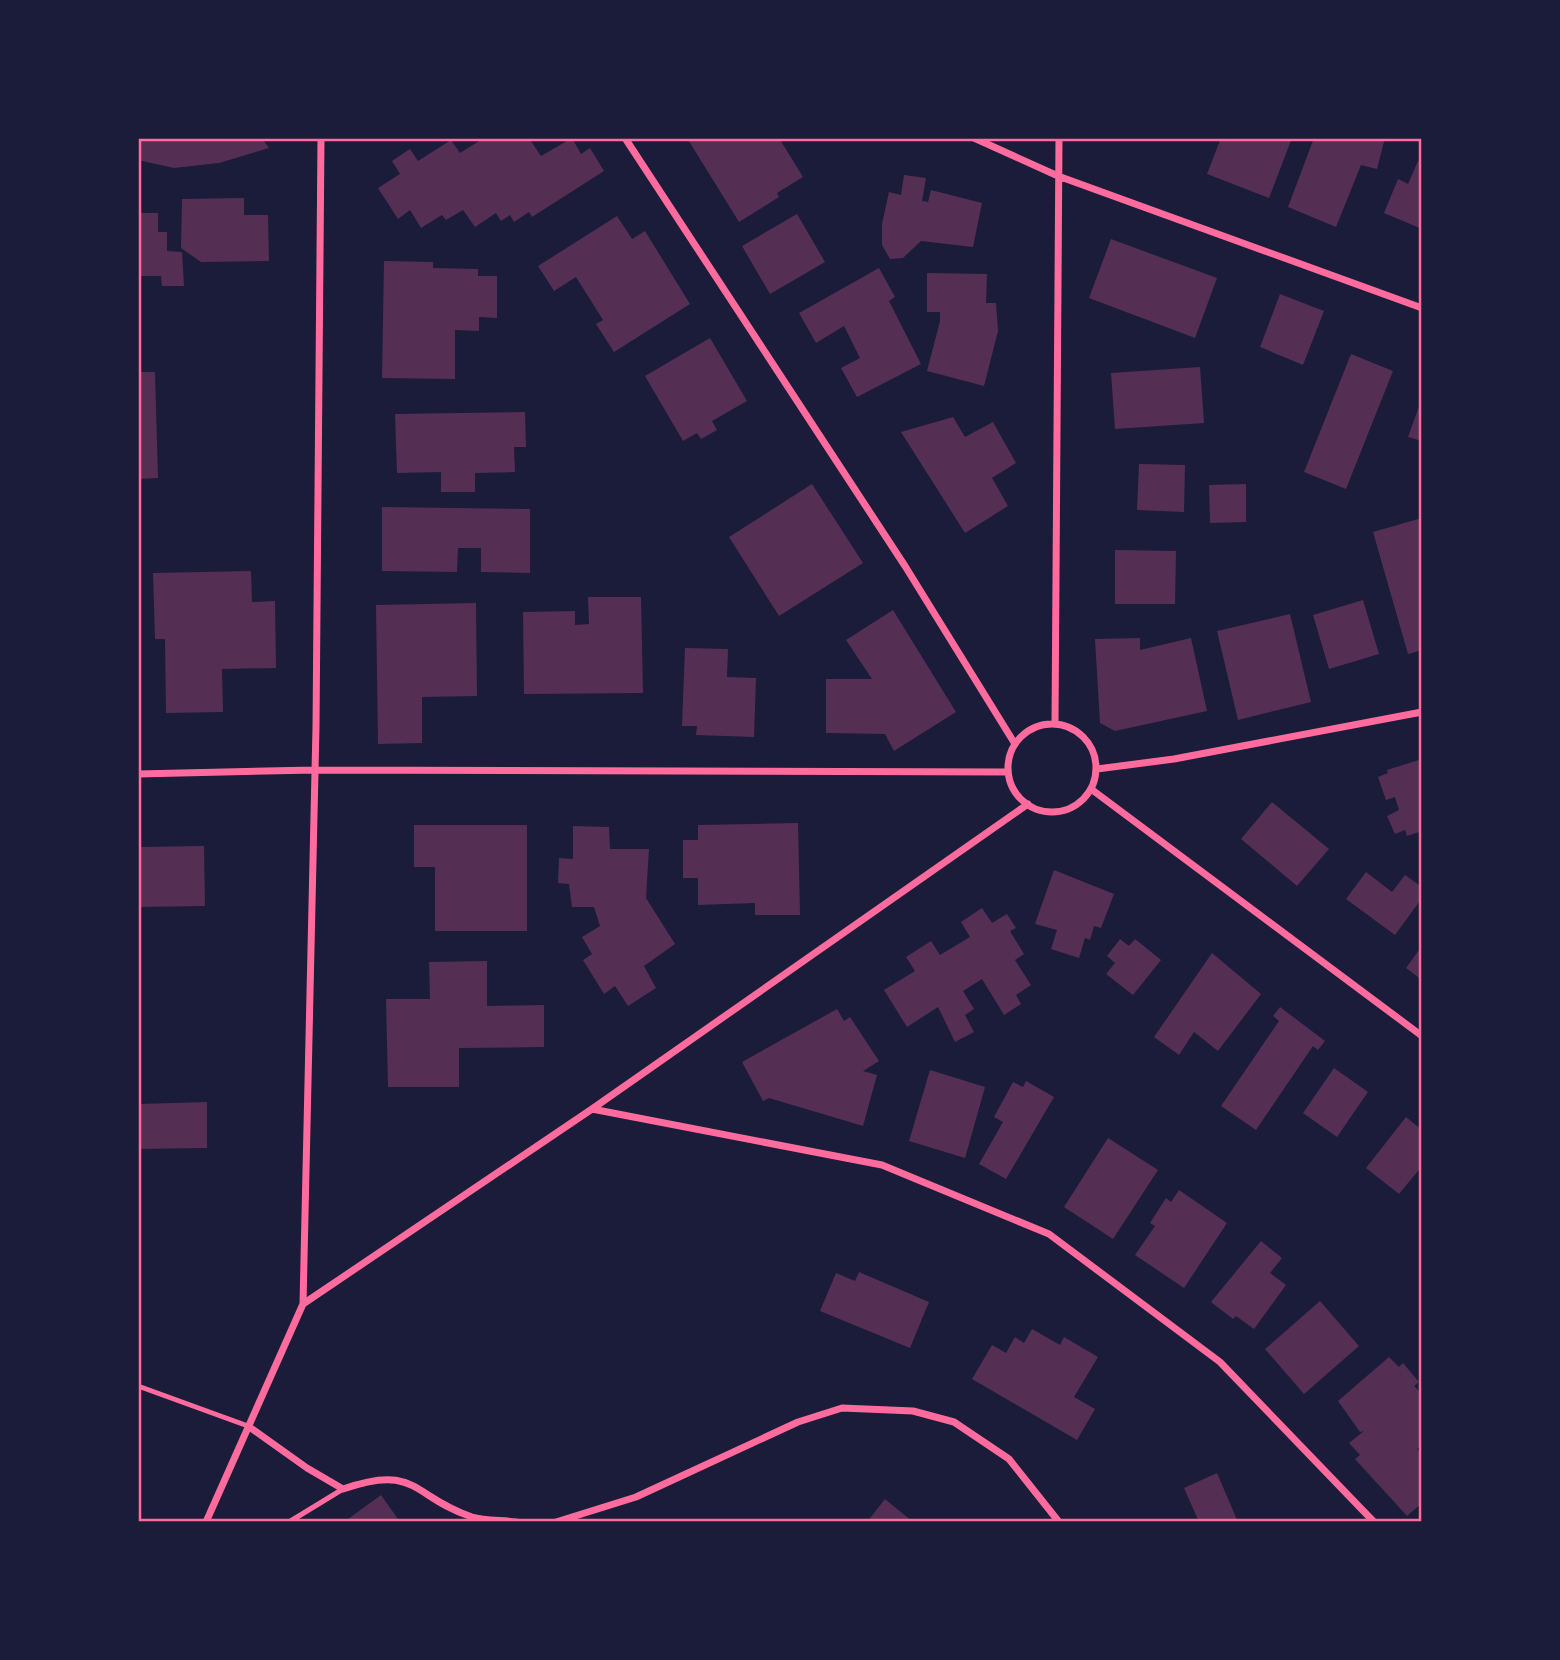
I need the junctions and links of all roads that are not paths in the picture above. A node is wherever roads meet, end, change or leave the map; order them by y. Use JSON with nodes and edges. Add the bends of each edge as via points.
{"nodes":[{"id":1,"x":321,"y":138,"type":"edge"},
{"id":2,"x":625,"y":138,"type":"edge"},
{"id":3,"x":974,"y":138,"type":"edge"},
{"id":4,"x":1059,"y":138,"type":"edge"},
{"id":5,"x":1058,"y":176,"type":"junction"},
{"id":6,"x":1422,"y":308,"type":"edge"},
{"id":7,"x":1422,"y":712,"type":"edge"},
{"id":8,"x":1055,"y":723,"type":"junction"},
{"id":9,"x":1015,"y":744,"type":"junction"},
{"id":10,"x":1097,"y":769,"type":"junction"},
{"id":11,"x":314,"y":770,"type":"junction"},
{"id":12,"x":1008,"y":772,"type":"junction"},
{"id":13,"x":138,"y":774,"type":"edge"},
{"id":14,"x":1091,"y":789,"type":"junction"},
{"id":15,"x":1028,"y":804,"type":"junction"},
{"id":16,"x":1422,"y":1036,"type":"edge"},
{"id":17,"x":592,"y":1109,"type":"junction"},
{"id":18,"x":303,"y":1304,"type":"junction"},
{"id":19,"x":138,"y":1386,"type":"edge"},
{"id":20,"x":248,"y":1426,"type":"junction"},
{"id":21,"x":344,"y":1489,"type":"junction"},
{"id":22,"x":205,"y":1522,"type":"edge"},
{"id":23,"x":289,"y":1522,"type":"edge"},
{"id":24,"x":516,"y":1522,"type":"edge"},
{"id":25,"x":556,"y":1522,"type":"edge"},
{"id":26,"x":1059,"y":1522,"type":"edge"},
{"id":27,"x":1374,"y":1522,"type":"edge"}],
"edges":[{"from":1,"to":11,"type":"street"},
{"from":2,"to":9,"type":"street","via":[[905,566]]},
{"from":3,"to":5,"type":"street"},
{"from":4,"to":5,"type":"street"},
{"from":5,"to":6,"type":"street"},
{"from":5,"to":8,"type":"street"},
{"from":7,"to":10,"type":"street"},
{"from":8,"to":9,"type":"street","via":[[1025,732]]},
{"from":8,"to":10,"type":"street","via":[[1084,737],[1094,752]]},
{"from":9,"to":12,"type":"street"},
{"from":10,"to":14,"type":"street"},
{"from":11,"to":12,"type":"street"},
{"from":11,"to":13,"type":"street"},
{"from":11,"to":18,"type":"street"},
{"from":12,"to":15,"type":"street","via":[[1018,796]]},
{"from":14,"to":15,"type":"street","via":[[1063,810],[1039,810]]},
{"from":14,"to":16,"type":"street"},
{"from":15,"to":17,"type":"street"},
{"from":17,"to":18,"type":"street"},
{"from":17,"to":27,"type":"street","via":[[882,1165],[1049,1234],[1220,1362]]},
{"from":18,"to":20,"type":"street"},
{"from":19,"to":20,"type":"lane"},
{"from":20,"to":21,"type":"street"},
{"from":20,"to":22,"type":"street"},
{"from":21,"to":23,"type":"lane"},
{"from":21,"to":24,"type":"street","via":[[370,1480],[402,1479],[472,1517]]},
{"from":25,"to":26,"type":"street","via":[[636,1497],[798,1422],[842,1408],[914,1411],[954,1422],[1009,1459]]}]}
